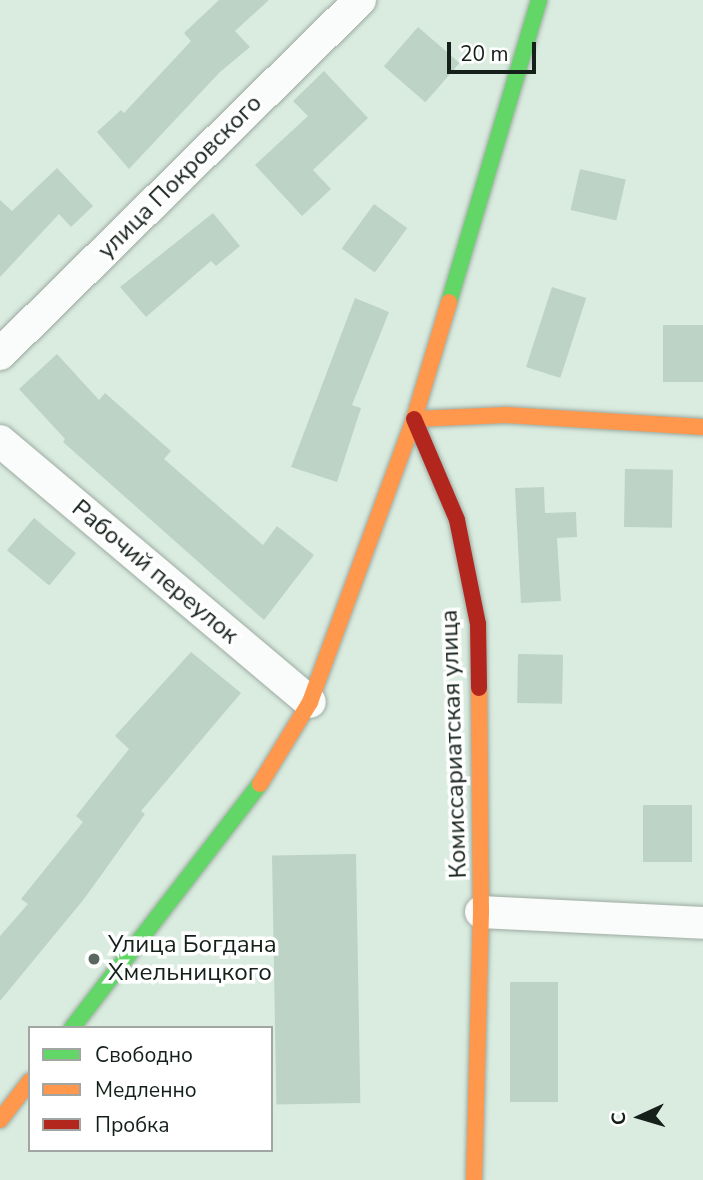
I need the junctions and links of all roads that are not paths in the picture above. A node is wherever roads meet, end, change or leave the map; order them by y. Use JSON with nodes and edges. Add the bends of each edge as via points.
{"nodes":[{"id":1,"x":360,"y":0,"type":"edge"},
{"id":2,"x":539,"y":0,"type":"edge"},
{"id":3,"x":0,"y":354,"type":"edge"},
{"id":4,"x":414,"y":419,"type":"junction"},
{"id":5,"x":703,"y":427,"type":"edge"},
{"id":6,"x":0,"y":441,"type":"edge"},
{"id":7,"x":310,"y":702,"type":"junction"},
{"id":8,"x":481,"y":912,"type":"junction"},
{"id":9,"x":703,"y":923,"type":"edge"},
{"id":10,"x":74,"y":1026,"type":"edge"},
{"id":11,"x":28,"y":1084,"type":"edge"},
{"id":12,"x":0,"y":1119,"type":"edge"},
{"id":13,"x":474,"y":1180,"type":"edge"}],
"edges":[{"from":1,"to":3,"type":"street","name":"улица Покровского"},
{"from":2,"to":4,"type":"main road"},
{"from":4,"to":5,"type":"main road","via":[[506,415]]},
{"from":4,"to":7,"type":"main road"},
{"from":4,"to":8,"type":"main road","name":"Комиссариатская улица","via":[[457,520],[478,624]]},
{"from":6,"to":7,"type":"street","name":"Рабочий переулок"},
{"from":7,"to":10,"type":"main road","via":[[256,791]]},
{"from":8,"to":9,"type":"street"},
{"from":8,"to":13,"type":"main road","name":"Комиссариатская улица"},
{"from":11,"to":12,"type":"main road"}]}
